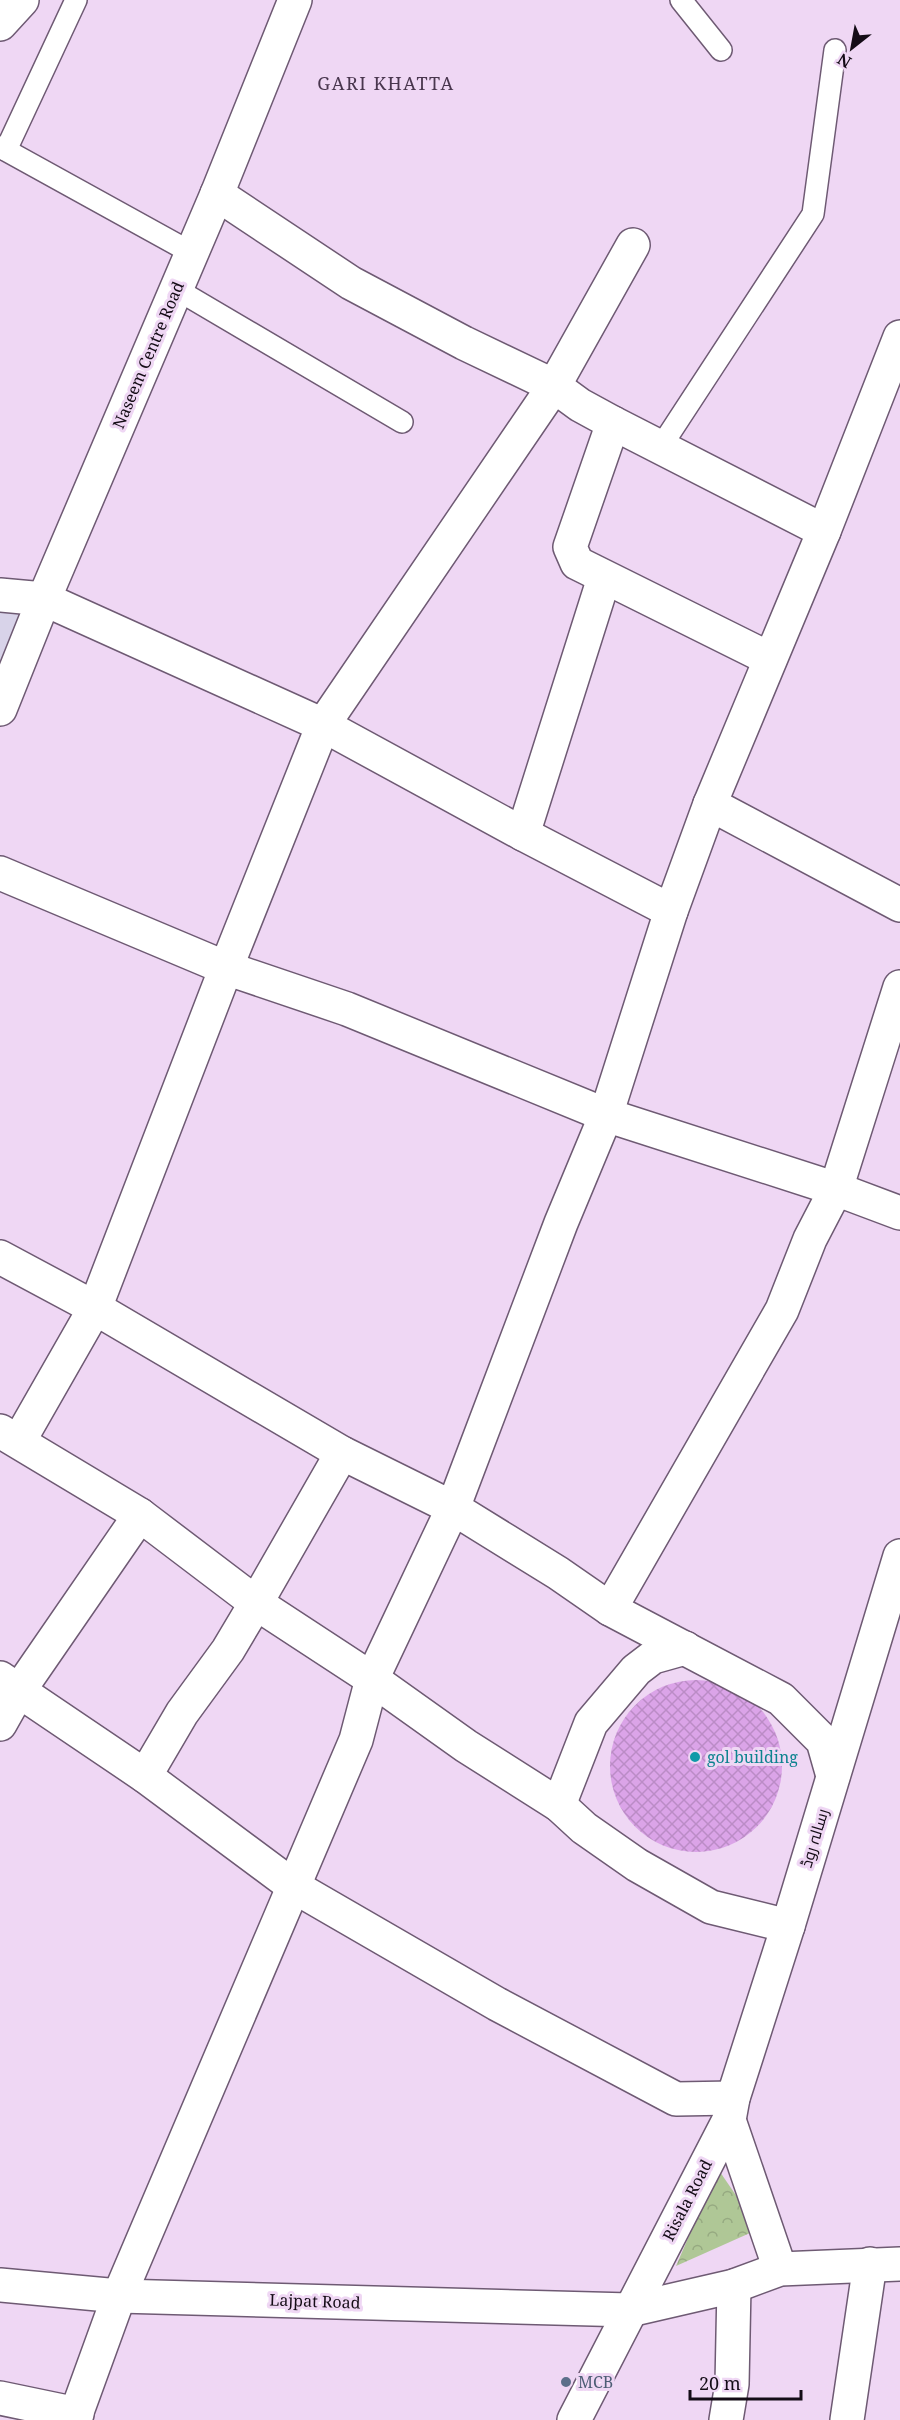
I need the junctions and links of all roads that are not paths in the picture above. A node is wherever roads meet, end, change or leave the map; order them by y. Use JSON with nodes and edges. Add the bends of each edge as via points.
{"nodes":[{"id":1,"x":22,"y":0,"type":"edge"},
{"id":2,"x":76,"y":0,"type":"edge"},
{"id":3,"x":295,"y":0,"type":"edge"},
{"id":4,"x":681,"y":0,"type":"edge"},
{"id":5,"x":0,"y":24,"type":"edge"},
{"id":6,"x":721,"y":50,"type":"dead end"},
{"id":7,"x":835,"y":50,"type":"dead end"},
{"id":8,"x":3,"y":149,"type":"edge"},
{"id":9,"x":217,"y":194,"type":"junction"},
{"id":10,"x":633,"y":245,"type":"dead end"},
{"id":11,"x":192,"y":253,"type":"junction"},
{"id":12,"x":176,"y":289,"type":"junction"},
{"id":13,"x":900,"y":338,"type":"edge"},
{"id":14,"x":554,"y":386,"type":"junction"},
{"id":15,"x":402,"y":422,"type":"dead end"},
{"id":16,"x":613,"y":423,"type":"junction"},
{"id":17,"x":660,"y":448,"type":"junction"},
{"id":18,"x":824,"y":531,"type":"junction"},
{"id":19,"x":604,"y":578,"type":"junction"},
{"id":20,"x":0,"y":595,"type":"edge"},
{"id":21,"x":44,"y":599,"type":"junction"},
{"id":22,"x":770,"y":659,"type":"junction"},
{"id":23,"x":0,"y":709,"type":"edge"},
{"id":24,"x":323,"y":725,"type":"junction"},
{"id":25,"x":710,"y":804,"type":"junction"},
{"id":26,"x":523,"y":834,"type":"junction"},
{"id":27,"x":0,"y":873,"type":"edge"},
{"id":28,"x":900,"y":905,"type":"edge"},
{"id":29,"x":671,"y":911,"type":"junction"},
{"id":30,"x":226,"y":968,"type":"junction"},
{"id":31,"x":900,"y":987,"type":"edge"},
{"id":32,"x":606,"y":1115,"type":"junction"},
{"id":33,"x":836,"y":1189,"type":"junction"},
{"id":34,"x":900,"y":1213,"type":"edge"},
{"id":35,"x":0,"y":1257,"type":"edge"},
{"id":36,"x":95,"y":1308,"type":"junction"},
{"id":37,"x":9,"y":1436,"type":"edge"},
{"id":38,"x":342,"y":1453,"type":"junction"},
{"id":39,"x":453,"y":1508,"type":"junction"},
{"id":40,"x":140,"y":1515,"type":"junction"},
{"id":41,"x":900,"y":1556,"type":"edge"},
{"id":42,"x":256,"y":1604,"type":"junction"},
{"id":43,"x":610,"y":1609,"type":"junction"},
{"id":44,"x":685,"y":1648,"type":"junction"},
{"id":45,"x":372,"y":1678,"type":"junction"},
{"id":46,"x":9,"y":1685,"type":"edge"},
{"id":47,"x":0,"y":1724,"type":"edge"},
{"id":48,"x":146,"y":1776,"type":"junction"},
{"id":49,"x":833,"y":1776,"type":"junction"},
{"id":50,"x":559,"y":1805,"type":"junction"},
{"id":51,"x":293,"y":1886,"type":"junction"},
{"id":52,"x":788,"y":1926,"type":"junction"},
{"id":53,"x":731,"y":2109,"type":"junction"},
{"id":54,"x":885,"y":2264,"type":"edge"},
{"id":55,"x":780,"y":2269,"type":"junction"},
{"id":56,"x":0,"y":2285,"type":"edge"},
{"id":57,"x":734,"y":2286,"type":"junction"},
{"id":58,"x":119,"y":2296,"type":"junction"},
{"id":59,"x":630,"y":2310,"type":"junction"},
{"id":60,"x":0,"y":2398,"type":"edge"},
{"id":61,"x":75,"y":2417,"type":"edge"},
{"id":62,"x":574,"y":2420,"type":"edge"},
{"id":63,"x":726,"y":2420,"type":"edge"},
{"id":64,"x":847,"y":2420,"type":"edge"}],
"edges":[{"from":1,"to":5,"type":"street"},
{"from":2,"to":8,"type":"lane"},
{"from":3,"to":9,"type":"street","name":"Naseem Centre Road"},
{"from":4,"to":6,"type":"lane"},
{"from":7,"to":17,"type":"lane","via":[[813,214]]},
{"from":8,"to":11,"type":"lane"},
{"from":9,"to":11,"type":"street","name":"Naseem Centre Road"},
{"from":9,"to":14,"type":"street","via":[[351,283]]},
{"from":10,"to":14,"type":"street"},
{"from":11,"to":12,"type":"street","name":"Naseem Centre Road"},
{"from":12,"to":15,"type":"lane"},
{"from":12,"to":21,"type":"street","name":"Naseem Centre Road"},
{"from":13,"to":18,"type":"street"},
{"from":14,"to":16,"type":"street"},
{"from":14,"to":24,"type":"street"},
{"from":16,"to":17,"type":"street"},
{"from":16,"to":19,"type":"street","via":[[570,547],[577,563]]},
{"from":17,"to":18,"type":"street"},
{"from":18,"to":22,"type":"street"},
{"from":19,"to":22,"type":"street"},
{"from":19,"to":26,"type":"street"},
{"from":20,"to":21,"type":"street"},
{"from":21,"to":23,"type":"street","name":"Naseem Centre Road"},
{"from":21,"to":24,"type":"street"},
{"from":22,"to":25,"type":"street"},
{"from":24,"to":26,"type":"street"},
{"from":24,"to":30,"type":"street"},
{"from":25,"to":28,"type":"street"},
{"from":25,"to":29,"type":"street"},
{"from":26,"to":29,"type":"street"},
{"from":27,"to":30,"type":"street"},
{"from":29,"to":32,"type":"street"},
{"from":30,"to":32,"type":"street","via":[[347,1009]]},
{"from":30,"to":36,"type":"street"},
{"from":31,"to":33,"type":"street"},
{"from":32,"to":33,"type":"street"},
{"from":32,"to":39,"type":"street"},
{"from":33,"to":34,"type":"street"},
{"from":33,"to":43,"type":"street","via":[[810,1239],[782,1310]]},
{"from":35,"to":36,"type":"street"},
{"from":36,"to":37,"type":"street"},
{"from":36,"to":38,"type":"street"},
{"from":37,"to":40,"type":"street"},
{"from":38,"to":39,"type":"street"},
{"from":38,"to":42,"type":"street"},
{"from":39,"to":43,"type":"street"},
{"from":39,"to":45,"type":"street"},
{"from":40,"to":42,"type":"street"},
{"from":40,"to":46,"type":"street"},
{"from":41,"to":49,"type":"street","name":"رسالہ روڈ"},
{"from":42,"to":45,"type":"street"},
{"from":42,"to":48,"type":"street","via":[[182,1713]]},
{"from":43,"to":44,"type":"street"},
{"from":44,"to":49,"type":"street","via":[[781,1700],[823,1741]]},
{"from":44,"to":50,"type":"street","via":[[653,1657],[591,1723]]},
{"from":45,"to":50,"type":"street","via":[[466,1746]]},
{"from":45,"to":51,"type":"street","via":[[356,1740]]},
{"from":46,"to":47,"type":"street"},
{"from":46,"to":48,"type":"street"},
{"from":48,"to":51,"type":"street"},
{"from":49,"to":52,"type":"street","name":"رسالہ روڈ"},
{"from":50,"to":52,"type":"street","via":[[637,1865],[711,1907]]},
{"from":51,"to":53,"type":"street","via":[[507,2009],[676,2099]]},
{"from":51,"to":58,"type":"street"},
{"from":52,"to":53,"type":"street","name":"رسالہ روڈ"},
{"from":53,"to":55,"type":"street"},
{"from":53,"to":59,"type":"street","name":"Risala Road"},
{"from":54,"to":55,"type":"street","name":"Lajpat Road"},
{"from":54,"to":64,"type":"street"},
{"from":55,"to":57,"type":"street","name":"Lajpat Road"},
{"from":56,"to":58,"type":"street","name":"Lajpat Road"},
{"from":57,"to":59,"type":"street","name":"Lajpat Road"},
{"from":57,"to":63,"type":"street","via":[[732,2384]]},
{"from":58,"to":59,"type":"street","name":"Lajpat Road"},
{"from":58,"to":61,"type":"street"},
{"from":59,"to":62,"type":"street","name":"Risala Road"},
{"from":60,"to":61,"type":"street"}]}
